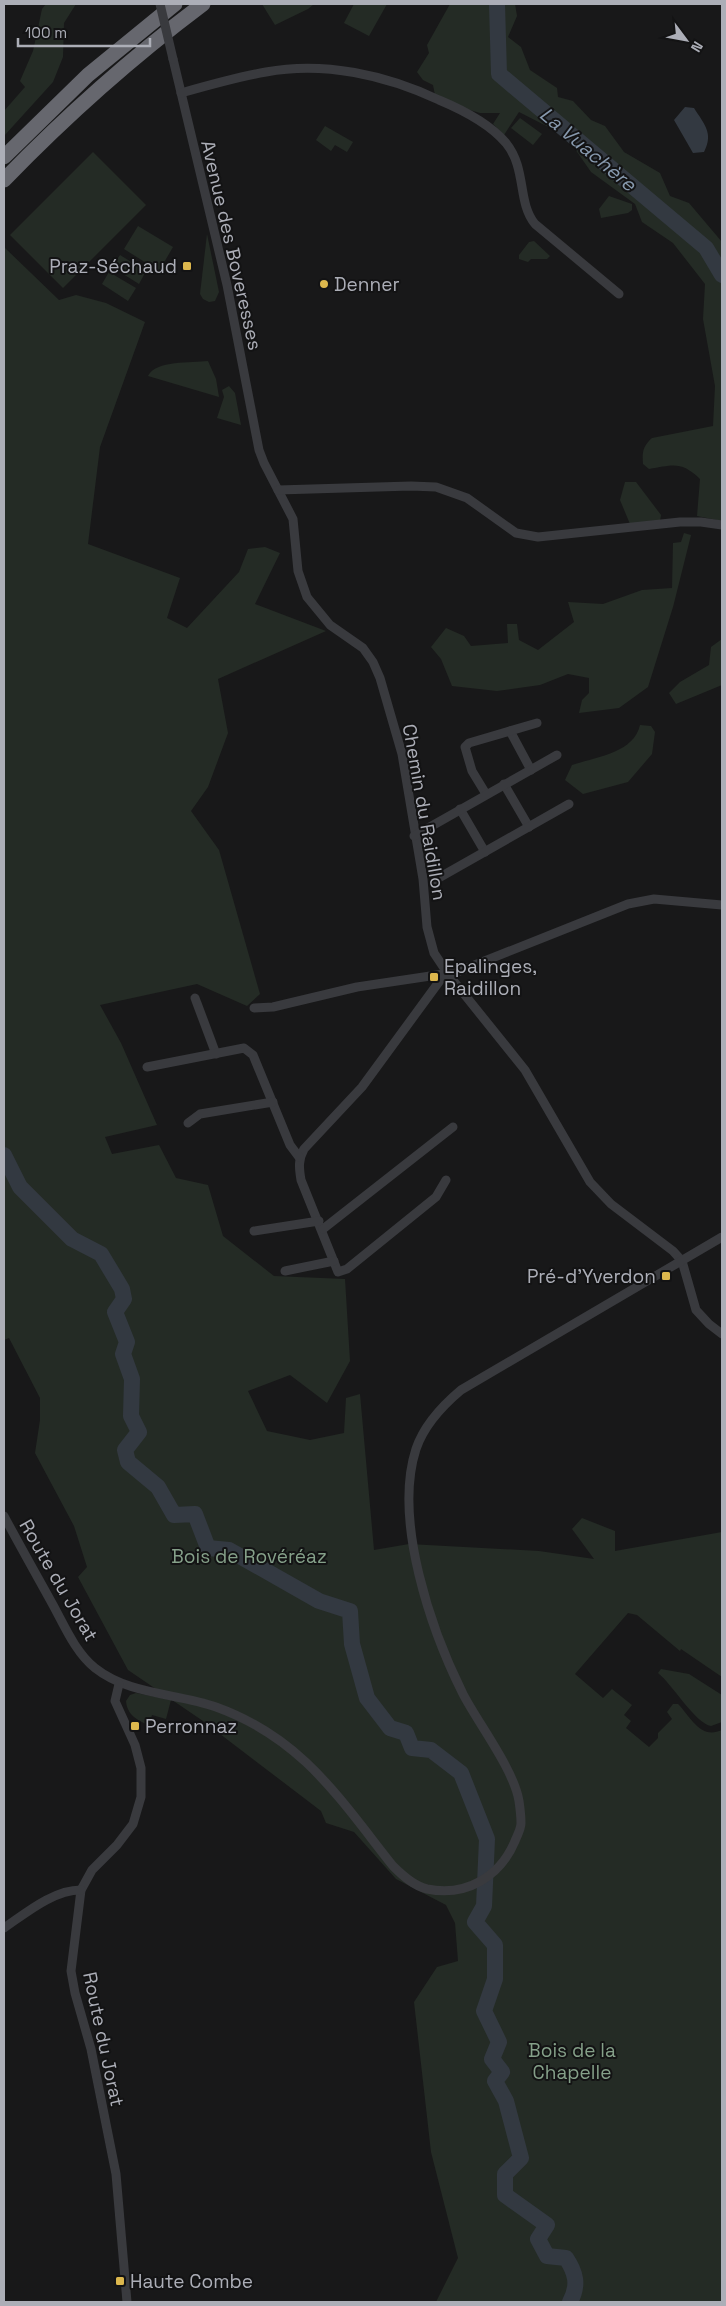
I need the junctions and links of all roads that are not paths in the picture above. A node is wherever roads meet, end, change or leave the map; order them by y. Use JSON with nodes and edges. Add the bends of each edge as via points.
{"nodes":[{"id":1,"x":160,"y":4,"type":"edge"},
{"id":2,"x":175,"y":4,"type":"edge"},
{"id":3,"x":203,"y":4,"type":"edge"},
{"id":4,"x":181,"y":93,"type":"junction"},
{"id":5,"x":4,"y":157,"type":"edge"},
{"id":6,"x":4,"y":180,"type":"edge"},
{"id":7,"x":618,"y":294,"type":"dead end"},
{"id":8,"x":278,"y":490,"type":"junction"},
{"id":9,"x":722,"y":525,"type":"edge"},
{"id":10,"x":537,"y":724,"type":"dead end"},
{"id":11,"x":510,"y":731,"type":"junction"},
{"id":12,"x":557,"y":755,"type":"dead end"},
{"id":13,"x":531,"y":770,"type":"junction"},
{"id":14,"x":504,"y":784,"type":"junction"},
{"id":15,"x":486,"y":794,"type":"junction"},
{"id":16,"x":569,"y":804,"type":"dead end"},
{"id":17,"x":460,"y":809,"type":"junction"},
{"id":18,"x":529,"y":827,"type":"junction"},
{"id":19,"x":414,"y":836,"type":"junction"},
{"id":20,"x":485,"y":852,"type":"junction"},
{"id":21,"x":435,"y":880,"type":"dead end"},
{"id":22,"x":722,"y":905,"type":"edge"},
{"id":23,"x":446,"y":974,"type":"junction"},
{"id":24,"x":195,"y":998,"type":"dead end"},
{"id":25,"x":254,"y":1008,"type":"dead end"},
{"id":26,"x":216,"y":1054,"type":"junction"},
{"id":27,"x":147,"y":1066,"type":"dead end"},
{"id":28,"x":272,"y":1102,"type":"junction"},
{"id":29,"x":188,"y":1123,"type":"dead end"},
{"id":30,"x":453,"y":1127,"type":"dead end"},
{"id":31,"x":299,"y":1158,"type":"junction"},
{"id":32,"x":446,"y":1180,"type":"dead end"},
{"id":33,"x":321,"y":1225,"type":"junction"},
{"id":34,"x":254,"y":1231,"type":"dead end"},
{"id":35,"x":722,"y":1237,"type":"edge"},
{"id":36,"x":334,"y":1261,"type":"junction"},
{"id":37,"x":682,"y":1261,"type":"junction"},
{"id":38,"x":285,"y":1271,"type":"dead end"},
{"id":39,"x":722,"y":1334,"type":"edge"},
{"id":40,"x":4,"y":1516,"type":"edge"},
{"id":41,"x":119,"y":1684,"type":"junction"},
{"id":42,"x":81,"y":1890,"type":"junction"},
{"id":43,"x":4,"y":1928,"type":"edge"},
{"id":44,"x":127,"y":2302,"type":"edge"}],
"edges":[{"from":1,"to":4,"type":"street","name":"Avenue des Boveresses","bridge":true},
{"from":2,"to":5,"type":"highway","via":[[88,75]]},
{"from":3,"to":6,"type":"highway","via":[[102,84]]},
{"from":4,"to":7,"type":"street","via":[[266,72],[333,70],[382,78],[458,108],[492,131],[513,153],[519,164],[528,212],[535,224]]},
{"from":4,"to":8,"type":"street","name":"Avenue des Boveresses","via":[[227,285],[259,450]]},
{"from":8,"to":9,"type":"street","via":[[436,487],[467,498],[516,533],[538,537],[680,522]]},
{"from":8,"to":19,"type":"street","name":"Chemin du Raidillon","via":[[293,519],[298,571],[307,597],[330,625],[363,648],[377,670],[400,746]]},
{"from":10,"to":11,"type":"street"},
{"from":11,"to":13,"type":"street"},
{"from":11,"to":15,"type":"street","via":[[465,747],[472,771]]},
{"from":12,"to":13,"type":"street"},
{"from":13,"to":14,"type":"street"},
{"from":14,"to":15,"type":"street"},
{"from":14,"to":18,"type":"street"},
{"from":15,"to":17,"type":"street"},
{"from":16,"to":18,"type":"street"},
{"from":17,"to":19,"type":"street"},
{"from":17,"to":20,"type":"street"},
{"from":18,"to":20,"type":"street"},
{"from":19,"to":23,"type":"street","name":"Chemin du Raidillon","via":[[423,879],[429,937]]},
{"from":20,"to":21,"type":"street"},
{"from":22,"to":23,"type":"street","via":[[654,899],[628,904]]},
{"from":23,"to":25,"type":"street","via":[[357,987],[274,1007]]},
{"from":23,"to":31,"type":"street","via":[[362,1087]]},
{"from":23,"to":37,"type":"street","name":"Chemin du Raidillon","via":[[525,1070],[590,1182],[611,1204]]},
{"from":24,"to":26,"type":"street"},
{"from":26,"to":27,"type":"street"},
{"from":26,"to":28,"type":"street","via":[[244,1048],[249,1050],[254,1055]]},
{"from":28,"to":29,"type":"street","via":[[200,1114]]},
{"from":28,"to":31,"type":"street"},
{"from":30,"to":33,"type":"street"},
{"from":31,"to":33,"type":"street","via":[[302,1180]]},
{"from":32,"to":36,"type":"street","via":[[436,1197],[347,1269],[338,1272]]},
{"from":33,"to":34,"type":"street"},
{"from":33,"to":36,"type":"street"},
{"from":35,"to":37,"type":"street"},
{"from":36,"to":38,"type":"street"},
{"from":37,"to":39,"type":"street","via":[[696,1310]]},
{"from":37,"to":41,"type":"street","via":[[462,1390],[434,1416],[417,1448],[408,1488],[424,1596],[463,1694],[512,1779],[518,1799],[521,1825],[512,1848],[496,1872],[464,1890],[426,1889],[407,1879],[393,1866],[312,1766],[282,1741],[243,1718],[183,1698]]},
{"from":40,"to":41,"type":"street","name":"Route du Jorat","via":[[75,1644],[95,1668]]},
{"from":41,"to":42,"type":"street","name":"Route du Jorat","via":[[115,1701],[135,1745],[141,1768],[141,1797],[133,1824],[92,1870]]},
{"from":42,"to":43,"type":"street","via":[[71,1890],[42,1903]]},
{"from":42,"to":44,"type":"street","name":"Route du Jorat","via":[[71,1971],[91,2049],[116,2174]]}]}
